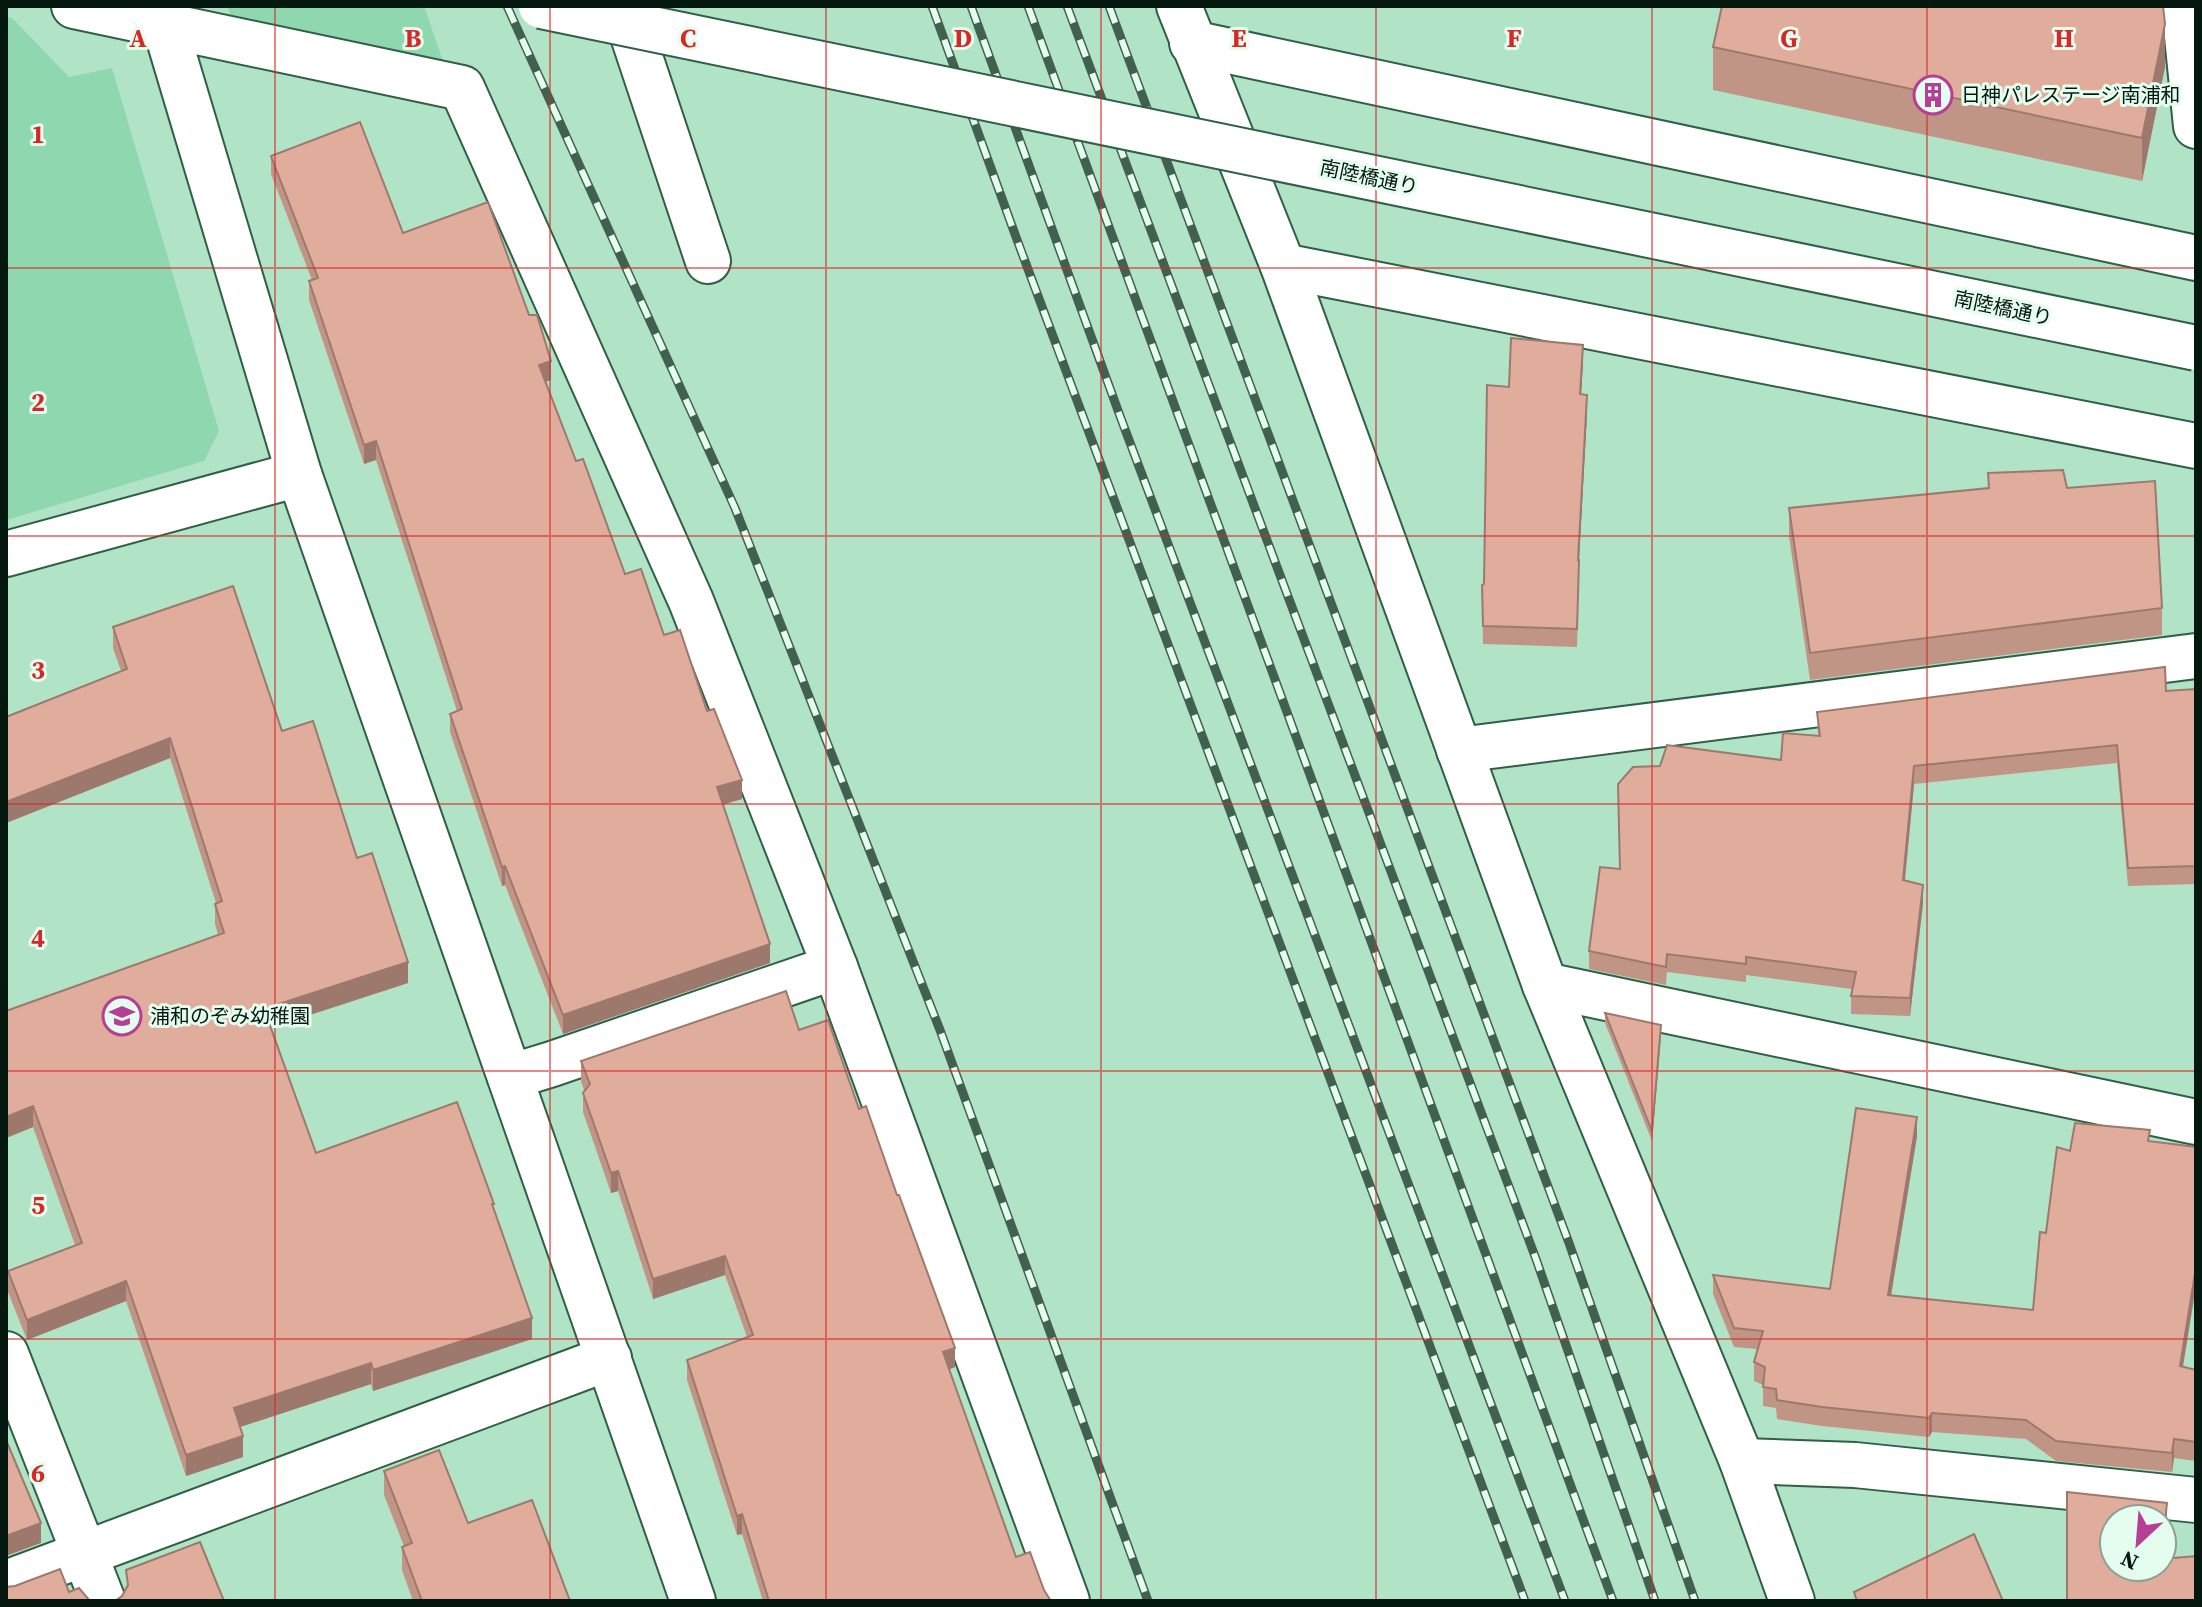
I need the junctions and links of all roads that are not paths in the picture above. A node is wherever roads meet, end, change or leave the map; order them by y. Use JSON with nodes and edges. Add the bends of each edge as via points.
{"nodes":[{"id":1,"x":74,"y":6,"type":"edge"},
{"id":2,"x":541,"y":6,"type":"edge"},
{"id":3,"x":623,"y":6,"type":"edge"},
{"id":4,"x":2184,"y":6,"type":"edge"},
{"id":5,"x":162,"y":15,"type":"edge"},
{"id":6,"x":1186,"y":24,"type":"edge"},
{"id":7,"x":2196,"y":126,"type":"edge"},
{"id":8,"x":2196,"y":258,"type":"edge"},
{"id":9,"x":708,"y":261,"type":"dead end"},
{"id":10,"x":1283,"y":266,"type":"junction"},
{"id":11,"x":2196,"y":348,"type":"edge"},
{"id":12,"x":2196,"y":446,"type":"edge"},
{"id":13,"x":299,"y":474,"type":"junction"},
{"id":14,"x":6,"y":554,"type":"edge"},
{"id":15,"x":2196,"y":656,"type":"edge"},
{"id":16,"x":1459,"y":750,"type":"junction"},
{"id":17,"x":835,"y":967,"type":"junction"},
{"id":18,"x":1545,"y":985,"type":"junction"},
{"id":19,"x":510,"y":1077,"type":"junction"},
{"id":20,"x":2196,"y":1122,"type":"edge"},
{"id":21,"x":6,"y":1354,"type":"edge"},
{"id":22,"x":609,"y":1358,"type":"junction"},
{"id":23,"x":1742,"y":1461,"type":"junction"},
{"id":24,"x":2196,"y":1500,"type":"edge"},
{"id":25,"x":85,"y":1553,"type":"junction"},
{"id":26,"x":6,"y":1583,"type":"edge"},
{"id":27,"x":103,"y":1601,"type":"edge"},
{"id":28,"x":693,"y":1601,"type":"edge"},
{"id":29,"x":1067,"y":1601,"type":"edge"},
{"id":30,"x":1792,"y":1601,"type":"edge"}],
"edges":[{"from":1,"to":5,"type":"street"},
{"from":2,"to":11,"type":"street","name":"南陸橋通り","bridge":true},
{"from":3,"to":9,"type":"street"},
{"from":4,"to":7,"type":"street"},
{"from":5,"to":13,"type":"street"},
{"from":5,"to":17,"type":"street","via":[[462,88],[691,601]]},
{"from":6,"to":8,"type":"street"},
{"from":6,"to":10,"type":"street"},
{"from":10,"to":12,"type":"street"},
{"from":10,"to":16,"type":"street"},
{"from":13,"to":14,"type":"street"},
{"from":13,"to":19,"type":"street"},
{"from":15,"to":16,"type":"street"},
{"from":16,"to":18,"type":"street"},
{"from":17,"to":19,"type":"street"},
{"from":17,"to":29,"type":"street"},
{"from":18,"to":20,"type":"street"},
{"from":18,"to":23,"type":"street"},
{"from":19,"to":22,"type":"street"},
{"from":21,"to":25,"type":"street"},
{"from":22,"to":25,"type":"street"},
{"from":22,"to":28,"type":"street"},
{"from":23,"to":24,"type":"street","via":[[1855,1465]]},
{"from":23,"to":30,"type":"street"},
{"from":25,"to":26,"type":"street"},
{"from":25,"to":27,"type":"street"}]}
